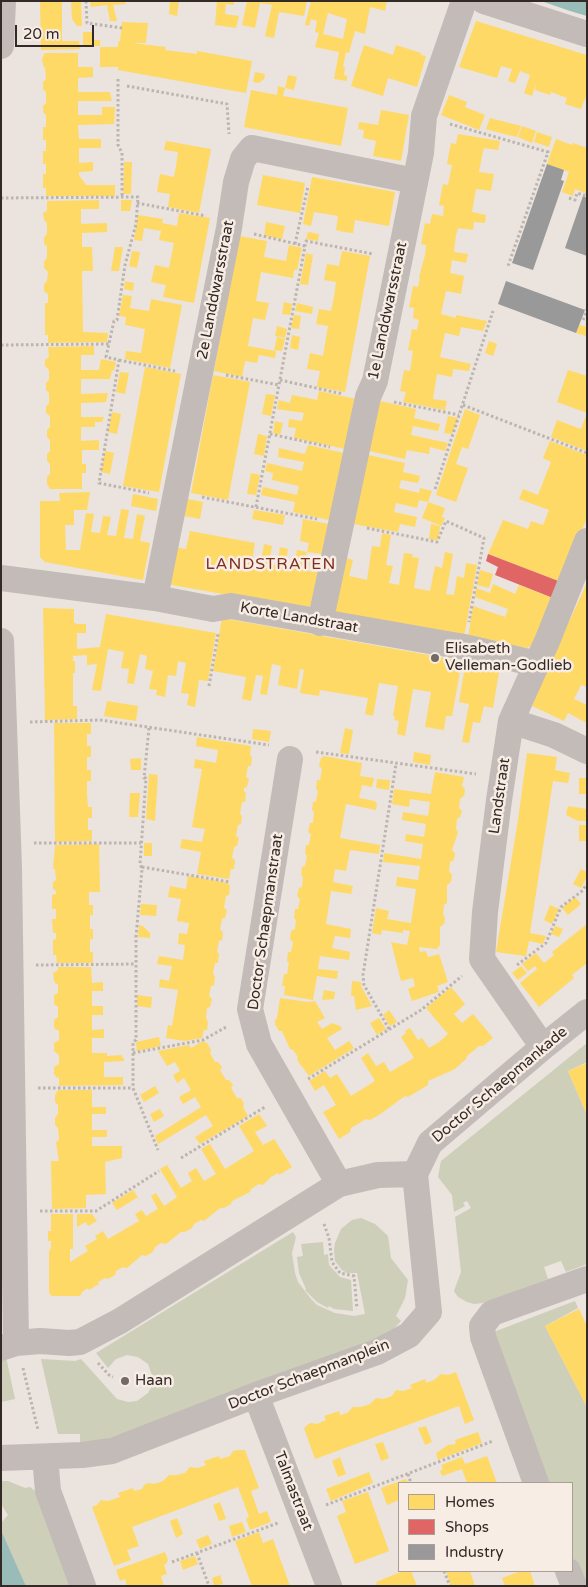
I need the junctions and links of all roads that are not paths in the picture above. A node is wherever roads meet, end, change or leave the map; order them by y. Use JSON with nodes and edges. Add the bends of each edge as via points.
{"nodes":[{"id":1,"x":3,"y":1,"type":"edge"},
{"id":2,"x":464,"y":1,"type":"edge"},
{"id":3,"x":484,"y":1,"type":"edge"},
{"id":4,"x":587,"y":34,"type":"edge"},
{"id":5,"x":1,"y":46,"type":"edge"},
{"id":6,"x":415,"y":181,"type":"junction"},
{"id":7,"x":587,"y":541,"type":"edge"},
{"id":8,"x":1,"y":578,"type":"edge"},
{"id":9,"x":155,"y":598,"type":"junction"},
{"id":10,"x":320,"y":623,"type":"junction"},
{"id":11,"x":1,"y":641,"type":"edge"},
{"id":12,"x":537,"y":664,"type":"junction"},
{"id":13,"x":511,"y":721,"type":"junction"},
{"id":14,"x":587,"y":751,"type":"edge"},
{"id":15,"x":290,"y":754,"type":"road end"},
{"id":16,"x":587,"y":1012,"type":"edge"},
{"id":17,"x":543,"y":1047,"type":"junction"},
{"id":18,"x":416,"y":1174,"type":"junction"},
{"id":19,"x":339,"y":1184,"type":"junction"},
{"id":20,"x":586,"y":1281,"type":"edge"},
{"id":21,"x":19,"y":1344,"type":"edge"},
{"id":22,"x":256,"y":1395,"type":"junction"},
{"id":23,"x":45,"y":1457,"type":"junction"},
{"id":24,"x":1,"y":1458,"type":"edge"},
{"id":25,"x":536,"y":1482,"type":"edge"},
{"id":26,"x":568,"y":1572,"type":"edge"},
{"id":27,"x":83,"y":1586,"type":"edge"},
{"id":28,"x":329,"y":1586,"type":"edge"},
{"id":29,"x":574,"y":1586,"type":"edge"}],
"edges":[{"from":1,"to":5,"type":"street"},
{"from":2,"to":6,"type":"street","name":"1e Landdwarsstraat","via":[[424,116]]},
{"from":3,"to":4,"type":"street"},
{"from":6,"to":9,"type":"street","name":"2e Landdwarsstraat","via":[[252,148],[243,160],[236,182]]},
{"from":6,"to":10,"type":"street","name":"1e Landdwarsstraat","via":[[375,380],[368,397]]},
{"from":7,"to":12,"type":"street","name":"Landstraat"},
{"from":8,"to":9,"type":"street","name":"Korte Landstraat"},
{"from":9,"to":10,"type":"street","name":"Korte Landstraat","via":[[213,610],[231,606]]},
{"from":10,"to":12,"type":"street","name":"Korte Landstraat","via":[[464,647]]},
{"from":11,"to":21,"type":"street"},
{"from":12,"to":13,"type":"street","name":"Landstraat"},
{"from":13,"to":14,"type":"street","via":[[554,735]]},
{"from":13,"to":17,"type":"street","name":"Landstraat","via":[[485,912],[482,959]]},
{"from":15,"to":19,"type":"street","name":"Doctor Schaepmanstraat","via":[[250,1009],[259,1044]]},
{"from":16,"to":17,"type":"street","name":"Doctor Schaepmankade"},
{"from":17,"to":18,"type":"street","name":"Doctor Schaepmankade","via":[[430,1143]]},
{"from":18,"to":19,"type":"street","via":[[378,1175]]},
{"from":18,"to":22,"type":"street","name":"Doctor Schaepmanplein","via":[[429,1312],[409,1335],[378,1352]]},
{"from":19,"to":21,"type":"street","via":[[120,1321],[80,1342]]},
{"from":20,"to":25,"type":"street","via":[[492,1314],[482,1326],[483,1337]]},
{"from":22,"to":23,"type":"street","name":"Doctor Schaepmanplein","via":[[112,1451]]},
{"from":22,"to":28,"type":"street","name":"Talmastraat"},
{"from":23,"to":24,"type":"street","name":"Doctor Schaepmanplein"},
{"from":23,"to":27,"type":"street","via":[[48,1491]]},
{"from":26,"to":29,"type":"street"}]}
